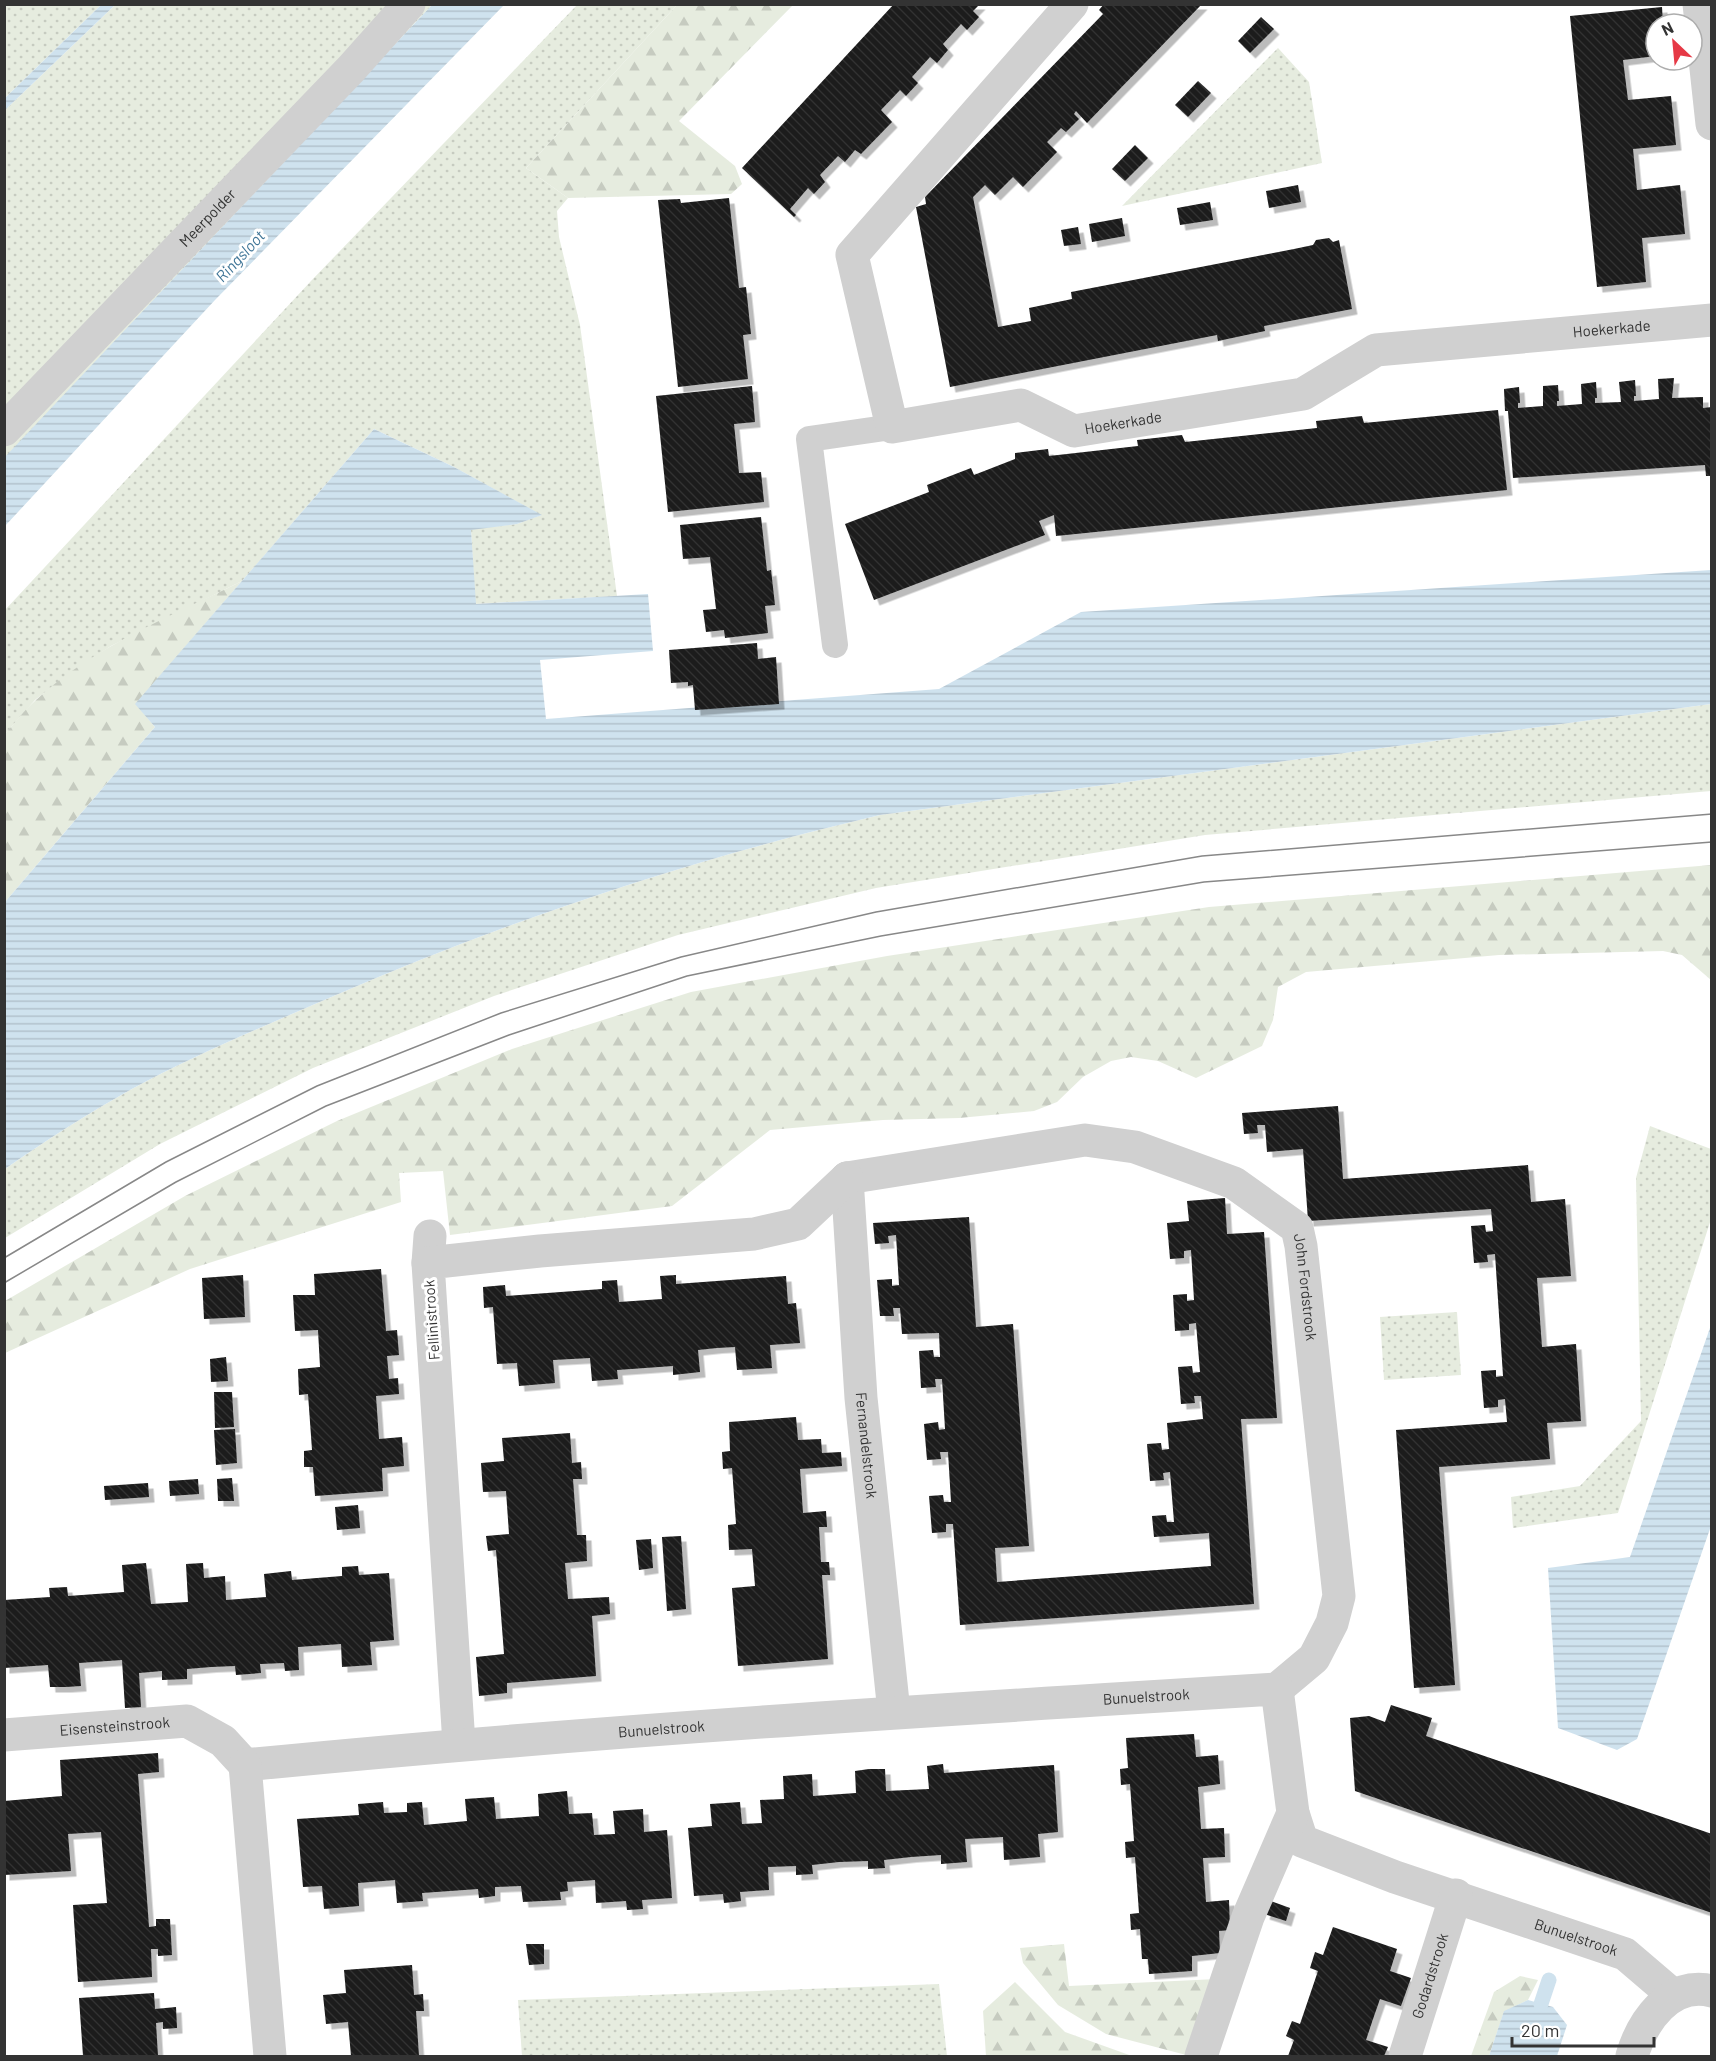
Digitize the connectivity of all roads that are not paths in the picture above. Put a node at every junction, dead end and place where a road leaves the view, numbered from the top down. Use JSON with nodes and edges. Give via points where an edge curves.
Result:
{"nodes":[{"id":1,"x":409,"y":4,"type":"edge"},
{"id":2,"x":1072,"y":4,"type":"edge"},
{"id":3,"x":1699,"y":4,"type":"edge"},
{"id":4,"x":1712,"y":124,"type":"edge"},
{"id":5,"x":1712,"y":320,"type":"edge"},
{"id":6,"x":892,"y":427,"type":"junction"},
{"id":7,"x":4,"y":430,"type":"edge"},
{"id":8,"x":835,"y":645,"type":"dead end"},
{"id":9,"x":847,"y":1178,"type":"junction"},
{"id":10,"x":1277,"y":1689,"type":"junction"},
{"id":11,"x":894,"y":1712,"type":"junction"},
{"id":12,"x":4,"y":1735,"type":"edge"},
{"id":13,"x":459,"y":1744,"type":"junction"},
{"id":14,"x":245,"y":1765,"type":"junction"},
{"id":15,"x":1293,"y":1813,"type":"junction"},
{"id":16,"x":1456,"y":1896,"type":"junction"},
{"id":17,"x":1712,"y":1991,"type":"edge"},
{"id":18,"x":1673,"y":1995,"type":"junction"},
{"id":19,"x":270,"y":2056,"type":"edge"},
{"id":20,"x":1201,"y":2056,"type":"edge"},
{"id":21,"x":1405,"y":2056,"type":"edge"},
{"id":22,"x":1632,"y":2056,"type":"edge"}],
"edges":[{"from":1,"to":7,"type":"street","name":"Meerpolder"},
{"from":2,"to":6,"type":"street","via":[[852,255]]},
{"from":3,"to":4,"type":"street"},
{"from":5,"to":6,"type":"street","name":"Hoekerkade","via":[[1376,350],[1302,394],[1074,430],[1021,405]]},
{"from":6,"to":8,"type":"lane","via":[[809,439]]},
{"from":9,"to":10,"type":"street","name":"John Fordstrook","via":[[1085,1140],[1135,1147],[1234,1183],[1298,1228],[1340,1596],[1332,1623],[1314,1658]]},
{"from":9,"to":11,"type":"street","name":"Fernandelstrook","via":[[861,1398]]},
{"from":9,"to":13,"type":"street","name":"Fellinistrook","via":[[798,1224],[754,1234],[540,1251],[429,1249]]},
{"from":10,"to":11,"type":"street","name":"Bunuelstrook"},
{"from":10,"to":15,"type":"street","name":"Bunuelstrook"},
{"from":11,"to":13,"type":"street","name":"Bunuelstrook"},
{"from":12,"to":14,"type":"street","name":"Eisensteinstrook","via":[[187,1721],[223,1741]]},
{"from":13,"to":14,"type":"street","name":"Bunuelstrook"},
{"from":14,"to":19,"type":"street"},
{"from":15,"to":16,"type":"street","name":"Bunuelstrook","via":[[1302,1841]]},
{"from":15,"to":20,"type":"street","via":[[1248,1917]]},
{"from":16,"to":18,"type":"street","name":"Bunuelstrook","via":[[1625,1954]]},
{"from":16,"to":21,"type":"street","name":"Godardstrook"},
{"from":17,"to":18,"type":"street","via":[[1701,1989]]},
{"from":18,"to":22,"type":"street","via":[[1648,2019]]}]}
